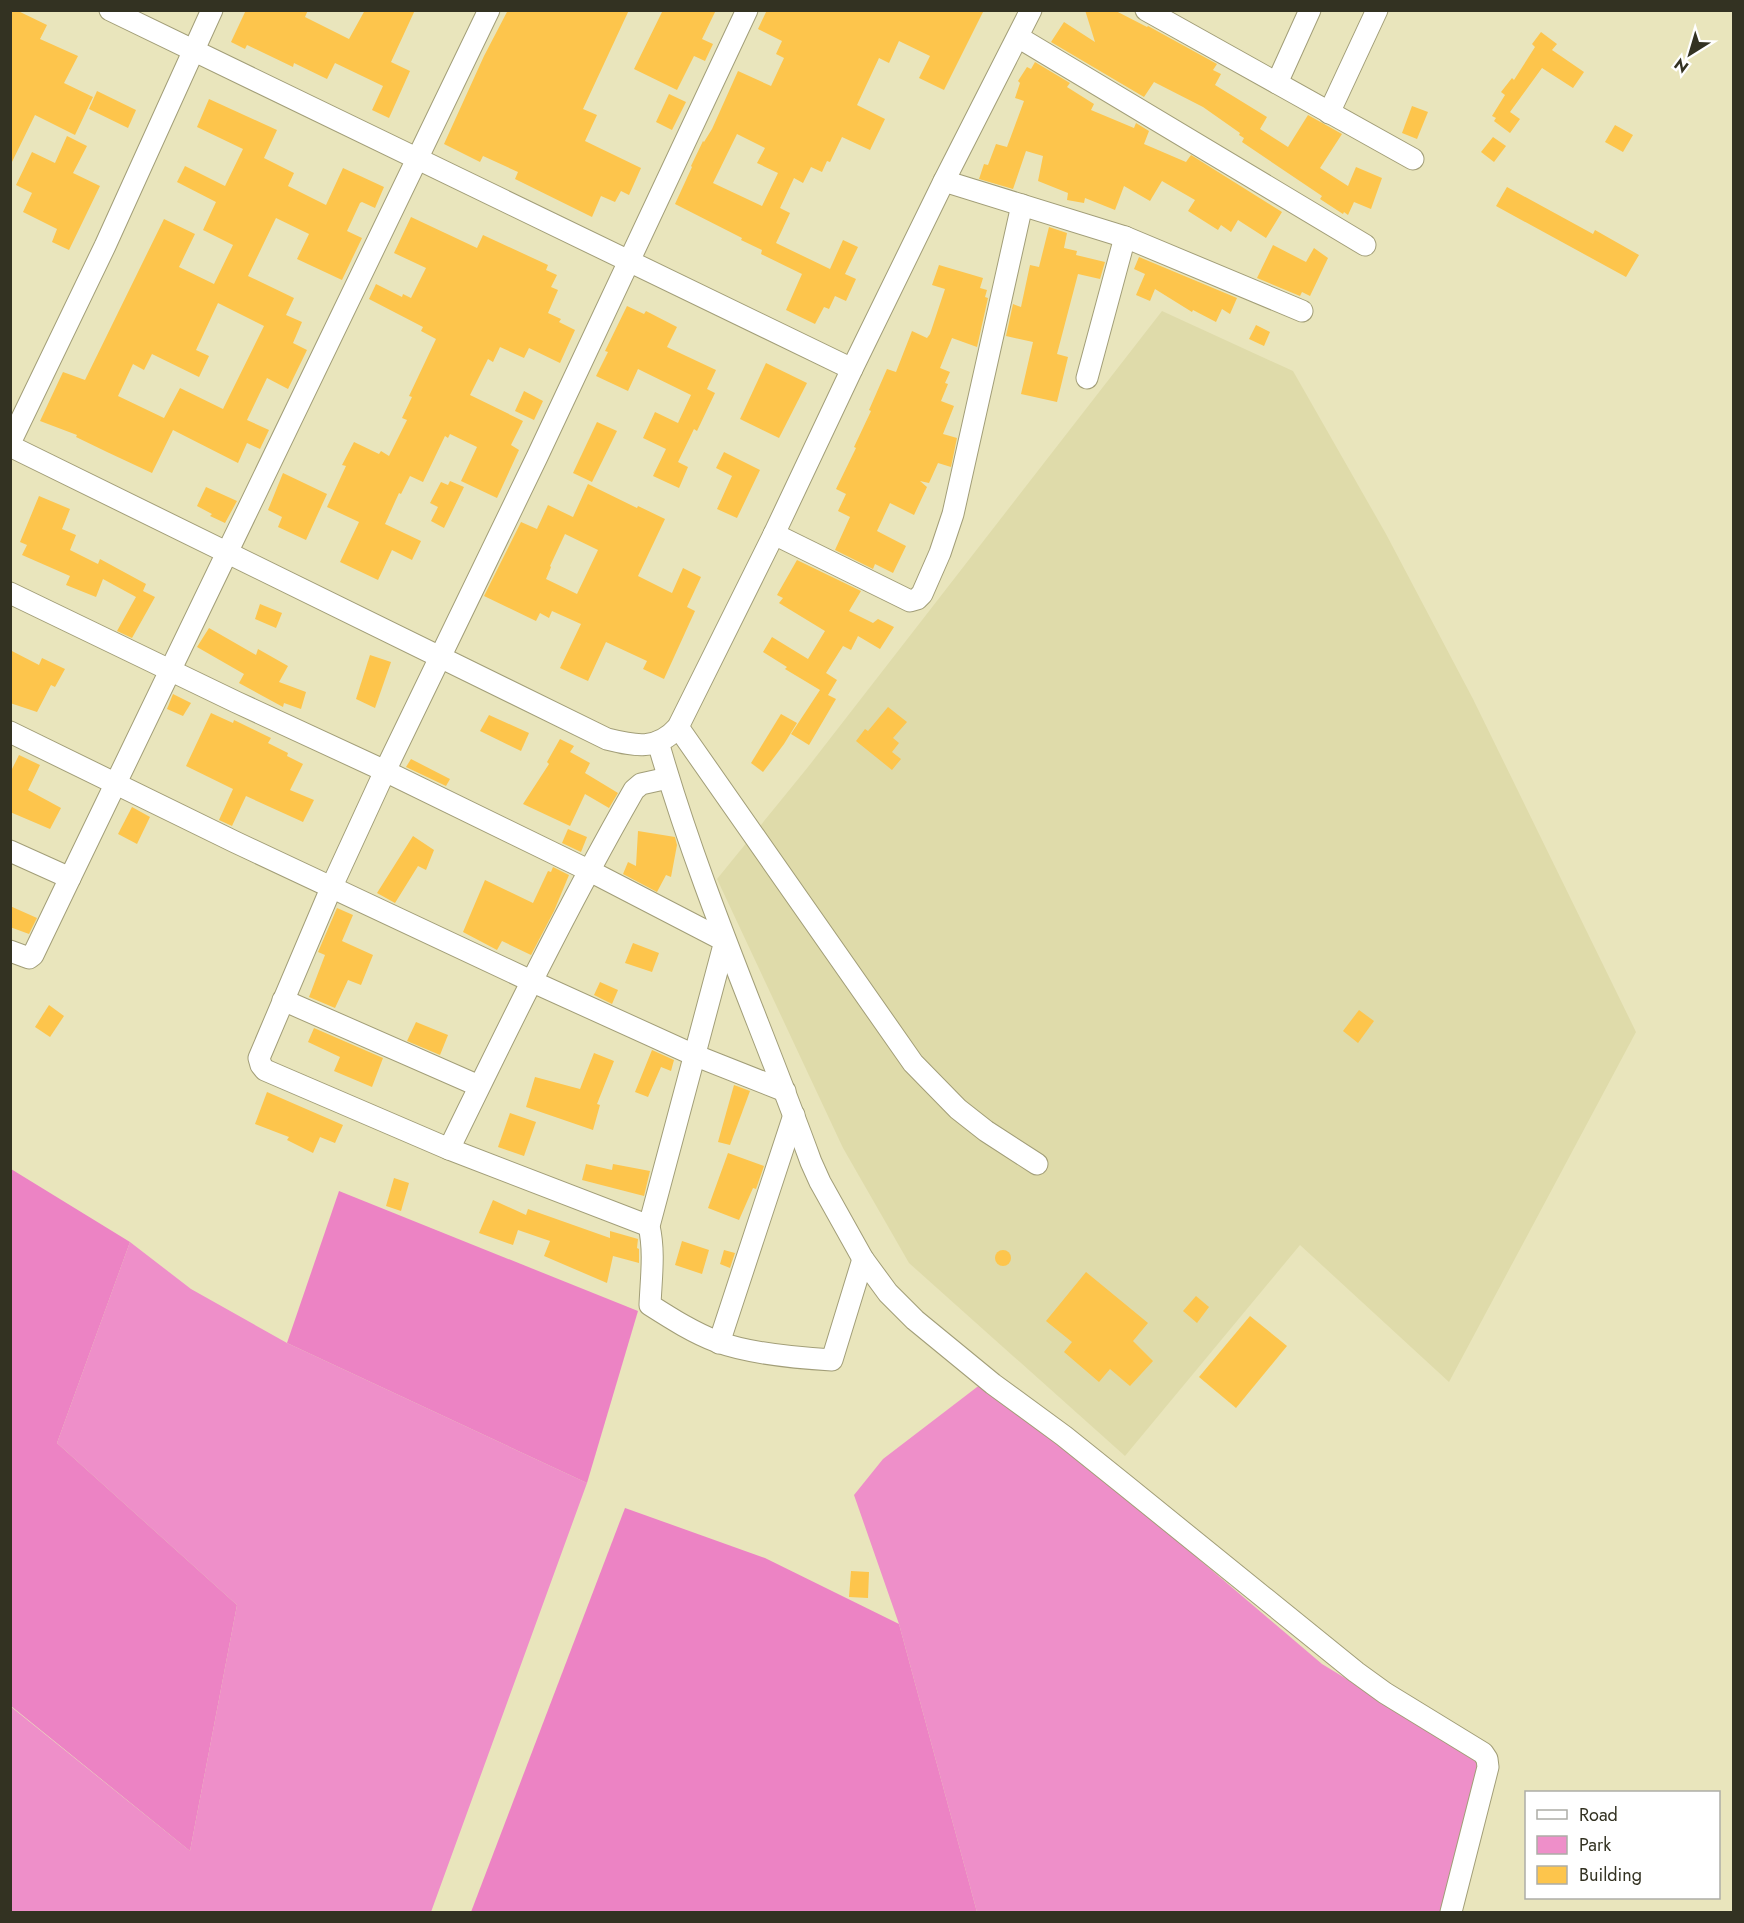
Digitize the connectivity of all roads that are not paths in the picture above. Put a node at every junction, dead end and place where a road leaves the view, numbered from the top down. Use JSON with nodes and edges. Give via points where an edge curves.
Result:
{"nodes":[{"id":1,"x":110,"y":10,"type":"edge"},
{"id":2,"x":212,"y":10,"type":"edge"},
{"id":3,"x":489,"y":10,"type":"edge"},
{"id":4,"x":747,"y":10,"type":"edge"},
{"id":5,"x":1031,"y":10,"type":"edge"},
{"id":6,"x":1146,"y":10,"type":"edge"},
{"id":7,"x":1310,"y":10,"type":"edge"},
{"id":8,"x":1377,"y":10,"type":"edge"},
{"id":9,"x":1174,"y":17,"type":"edge"},
{"id":10,"x":1018,"y":37,"type":"junction"},
{"id":11,"x":193,"y":51,"type":"junction"},
{"id":12,"x":1277,"y":83,"type":"junction"},
{"id":13,"x":1329,"y":113,"type":"junction"},
{"id":14,"x":417,"y":158,"type":"junction"},
{"id":15,"x":1413,"y":159,"type":"dead end"},
{"id":16,"x":944,"y":181,"type":"junction"},
{"id":17,"x":1022,"y":205,"type":"junction"},
{"id":18,"x":1125,"y":237,"type":"junction"},
{"id":19,"x":1365,"y":245,"type":"dead end"},
{"id":20,"x":630,"y":261,"type":"junction"},
{"id":21,"x":1302,"y":311,"type":"dead end"},
{"id":22,"x":852,"y":369,"type":"junction"},
{"id":23,"x":1087,"y":378,"type":"dead end"},
{"id":24,"x":10,"y":445,"type":"edge"},
{"id":25,"x":774,"y":534,"type":"junction"},
{"id":26,"x":227,"y":552,"type":"junction"},
{"id":27,"x":10,"y":593,"type":"edge"},
{"id":28,"x":441,"y":657,"type":"junction"},
{"id":29,"x":170,"y":671,"type":"junction"},
{"id":30,"x":678,"y":727,"type":"junction"},
{"id":31,"x":10,"y":732,"type":"edge"},
{"id":32,"x":658,"y":742,"type":"junction"},
{"id":33,"x":385,"y":771,"type":"junction"},
{"id":34,"x":668,"y":778,"type":"junction"},
{"id":35,"x":115,"y":783,"type":"junction"},
{"id":36,"x":10,"y":851,"type":"edge"},
{"id":37,"x":588,"y":870,"type":"junction"},
{"id":38,"x":70,"y":878,"type":"junction"},
{"id":39,"x":332,"y":886,"type":"junction"},
{"id":40,"x":725,"y":941,"type":"junction"},
{"id":41,"x":10,"y":951,"type":"edge"},
{"id":42,"x":531,"y":981,"type":"junction"},
{"id":43,"x":284,"y":1000,"type":"junction"},
{"id":44,"x":694,"y":1054,"type":"junction"},
{"id":45,"x":480,"y":1086,"type":"junction"},
{"id":46,"x":785,"y":1091,"type":"junction"},
{"id":47,"x":794,"y":1115,"type":"junction"},
{"id":48,"x":449,"y":1149,"type":"junction"},
{"id":49,"x":1036,"y":1164,"type":"dead end"},
{"id":50,"x":649,"y":1226,"type":"junction"},
{"id":51,"x":863,"y":1259,"type":"junction"},
{"id":52,"x":719,"y":1343,"type":"junction"},
{"id":53,"x":1451,"y":1912,"type":"edge"}],
"edges":[{"from":1,"to":11,"type":"street"},
{"from":2,"to":11,"type":"street"},
{"from":3,"to":14,"type":"street"},
{"from":4,"to":20,"type":"street"},
{"from":5,"to":10,"type":"street"},
{"from":6,"to":9,"type":"street"},
{"from":7,"to":12,"type":"street"},
{"from":8,"to":13,"type":"street"},
{"from":9,"to":12,"type":"street"},
{"from":10,"to":16,"type":"street"},
{"from":10,"to":19,"type":"street"},
{"from":11,"to":14,"type":"street"},
{"from":11,"to":24,"type":"street"},
{"from":12,"to":13,"type":"street"},
{"from":13,"to":15,"type":"street"},
{"from":14,"to":20,"type":"street"},
{"from":14,"to":26,"type":"street"},
{"from":16,"to":17,"type":"street"},
{"from":16,"to":22,"type":"street"},
{"from":17,"to":18,"type":"street"},
{"from":17,"to":25,"type":"street","via":[[953,514],[922,594],[910,601]]},
{"from":18,"to":21,"type":"street"},
{"from":18,"to":23,"type":"street"},
{"from":20,"to":22,"type":"street"},
{"from":20,"to":28,"type":"street"},
{"from":22,"to":25,"type":"street"},
{"from":24,"to":26,"type":"street"},
{"from":25,"to":30,"type":"street"},
{"from":26,"to":28,"type":"street"},
{"from":26,"to":29,"type":"street"},
{"from":27,"to":29,"type":"street"},
{"from":28,"to":32,"type":"street","via":[[607,739],[634,746]]},
{"from":28,"to":33,"type":"street"},
{"from":29,"to":33,"type":"street"},
{"from":29,"to":35,"type":"street"},
{"from":30,"to":32,"type":"street"},
{"from":30,"to":49,"type":"street","via":[[913,1063],[958,1109]]},
{"from":31,"to":35,"type":"street"},
{"from":32,"to":34,"type":"street"},
{"from":33,"to":37,"type":"street"},
{"from":33,"to":39,"type":"street"},
{"from":34,"to":37,"type":"street","via":[[641,784],[634,790]]},
{"from":34,"to":40,"type":"street"},
{"from":35,"to":38,"type":"street"},
{"from":35,"to":39,"type":"street"},
{"from":36,"to":38,"type":"street"},
{"from":37,"to":40,"type":"street"},
{"from":37,"to":42,"type":"street"},
{"from":38,"to":41,"type":"street","via":[[33,955],[26,958]]},
{"from":39,"to":42,"type":"street"},
{"from":39,"to":43,"type":"street"},
{"from":40,"to":44,"type":"street"},
{"from":40,"to":46,"type":"street"},
{"from":42,"to":44,"type":"street"},
{"from":42,"to":45,"type":"street"},
{"from":43,"to":45,"type":"street"},
{"from":43,"to":48,"type":"street","via":[[259,1058],[265,1070]]},
{"from":44,"to":46,"type":"street"},
{"from":44,"to":50,"type":"street"},
{"from":45,"to":48,"type":"street"},
{"from":46,"to":47,"type":"street"},
{"from":47,"to":51,"type":"street","via":[[820,1182]]},
{"from":47,"to":52,"type":"street"},
{"from":48,"to":50,"type":"street"},
{"from":50,"to":52,"type":"street","via":[[653,1246],[650,1305]]},
{"from":51,"to":52,"type":"street","via":[[832,1360]]},
{"from":51,"to":53,"type":"street","via":[[901,1307],[960,1358],[1125,1485],[1356,1672],[1483,1753],[1488,1767]]}]}
